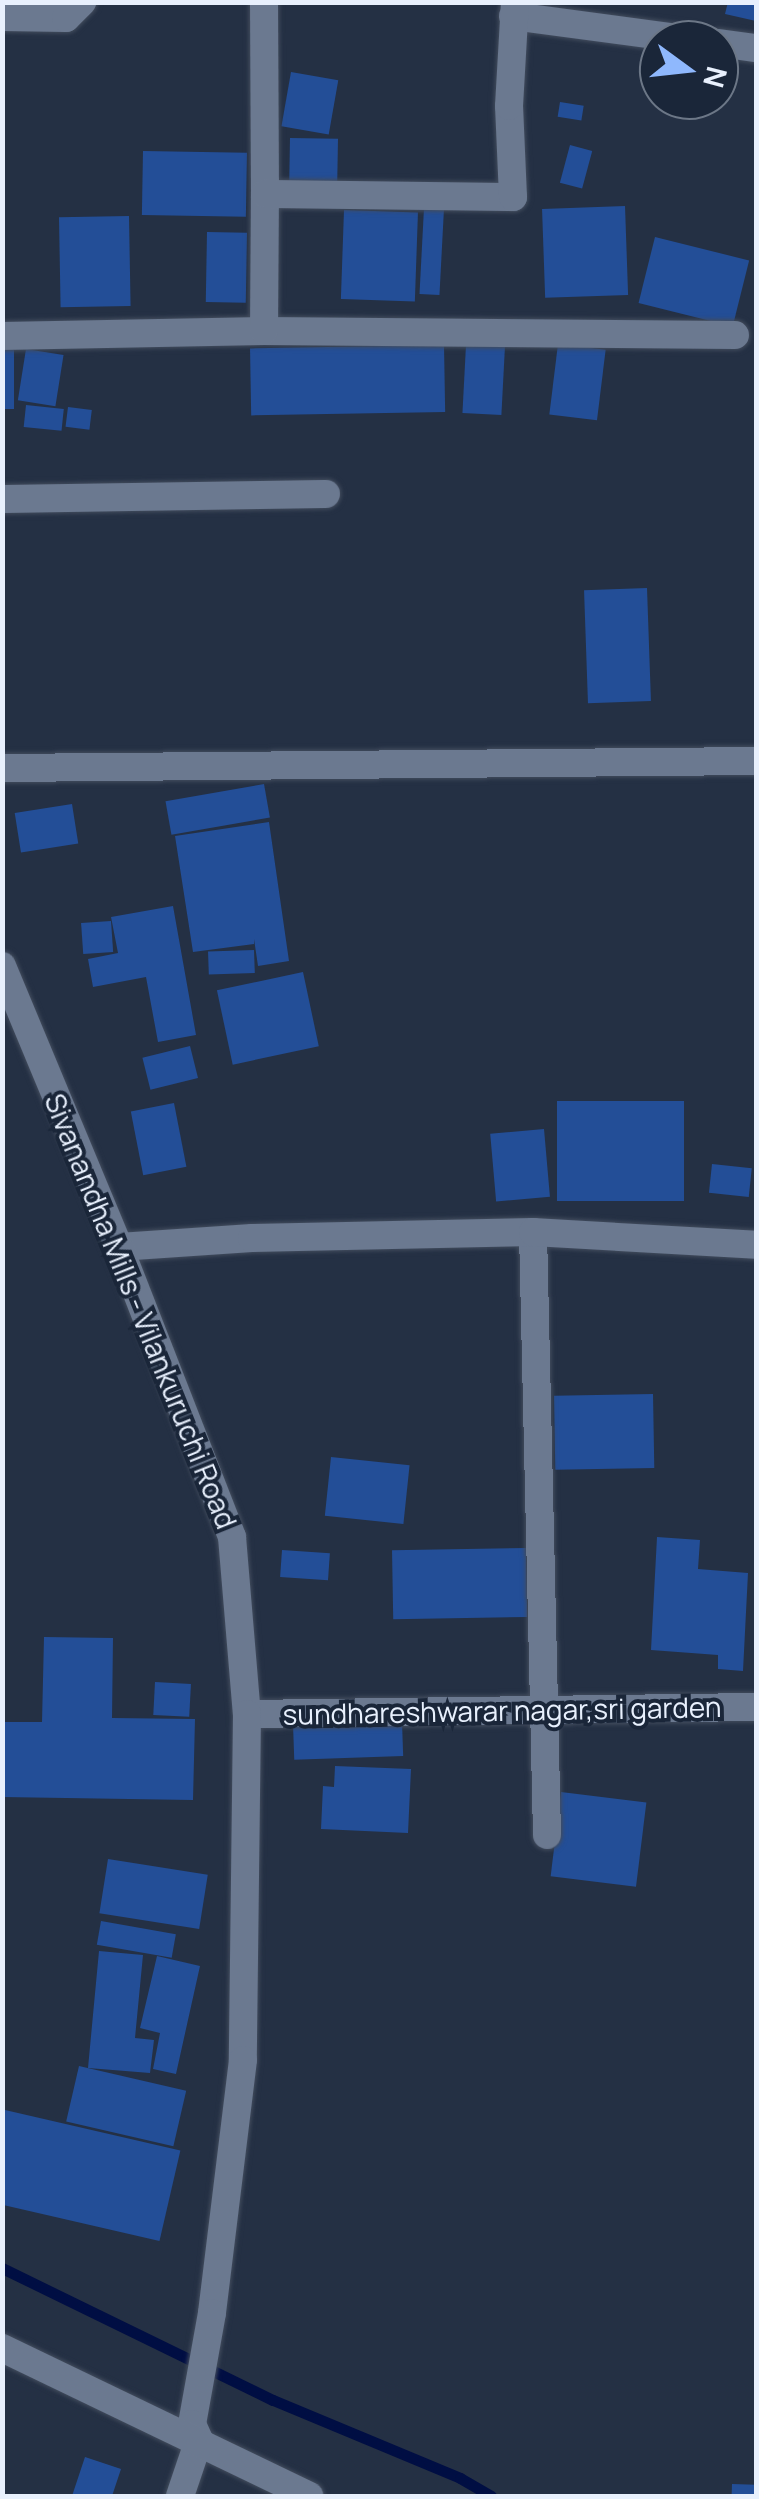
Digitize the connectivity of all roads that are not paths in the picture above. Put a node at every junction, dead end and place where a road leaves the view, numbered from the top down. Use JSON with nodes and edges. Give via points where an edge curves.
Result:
{"nodes":[{"id":1,"x":82,"y":2,"type":"edge"},
{"id":2,"x":264,"y":2,"type":"edge"},
{"id":3,"x":514,"y":9,"type":"edge"},
{"id":4,"x":2,"y":17,"type":"edge"},
{"id":5,"x":639,"y":31,"type":"edge"},
{"id":6,"x":265,"y":194,"type":"junction"},
{"id":7,"x":264,"y":330,"type":"junction"},
{"id":8,"x":735,"y":335,"type":"dead end"},
{"id":9,"x":2,"y":336,"type":"edge"},
{"id":10,"x":326,"y":494,"type":"dead end"},
{"id":11,"x":2,"y":499,"type":"edge"},
{"id":12,"x":756,"y":761,"type":"edge"},
{"id":13,"x":2,"y":768,"type":"edge"},
{"id":14,"x":2,"y":966,"type":"edge"},
{"id":15,"x":532,"y":1232,"type":"junction"},
{"id":16,"x":756,"y":1245,"type":"edge"},
{"id":17,"x":119,"y":1247,"type":"junction"},
{"id":18,"x":756,"y":1707,"type":"edge"},
{"id":19,"x":543,"y":1710,"type":"junction"},
{"id":20,"x":247,"y":1714,"type":"junction"},
{"id":21,"x":548,"y":1835,"type":"dead end"},
{"id":22,"x":2,"y":2348,"type":"edge"},
{"id":23,"x":196,"y":2432,"type":"junction"},
{"id":24,"x":180,"y":2496,"type":"edge"},
{"id":25,"x":308,"y":2496,"type":"edge"}],
"edges":[{"from":1,"to":4,"type":"street","via":[[66,18]]},
{"from":2,"to":6,"type":"street"},
{"from":3,"to":5,"type":"street"},
{"from":3,"to":6,"type":"street","via":[[513,197]]},
{"from":6,"to":7,"type":"street"},
{"from":7,"to":8,"type":"street"},
{"from":7,"to":9,"type":"street"},
{"from":10,"to":11,"type":"street"},
{"from":12,"to":13,"type":"street"},
{"from":14,"to":17,"type":"street","name":"Sivanandha Mills - Vilankuruchi Road"},
{"from":15,"to":16,"type":"street"},
{"from":15,"to":17,"type":"street"},
{"from":15,"to":19,"type":"street"},
{"from":17,"to":20,"type":"street","name":"Sivanandha Mills - Vilankuruchi Road","via":[[232,1537]]},
{"from":18,"to":19,"type":"street","name":"sundhareshwarar nagar,sri garden"},
{"from":19,"to":20,"type":"street","name":"sundhareshwarar nagar,sri garden"},
{"from":19,"to":21,"type":"street"},
{"from":20,"to":23,"type":"street","name":"Sivanandha Mills - Vilankuruchi Road","via":[[243,2060]]},
{"from":22,"to":23,"type":"street"},
{"from":23,"to":24,"type":"street","name":"Sivanandha Mills - Vilankuruchi Road"},
{"from":23,"to":25,"type":"street"}]}
